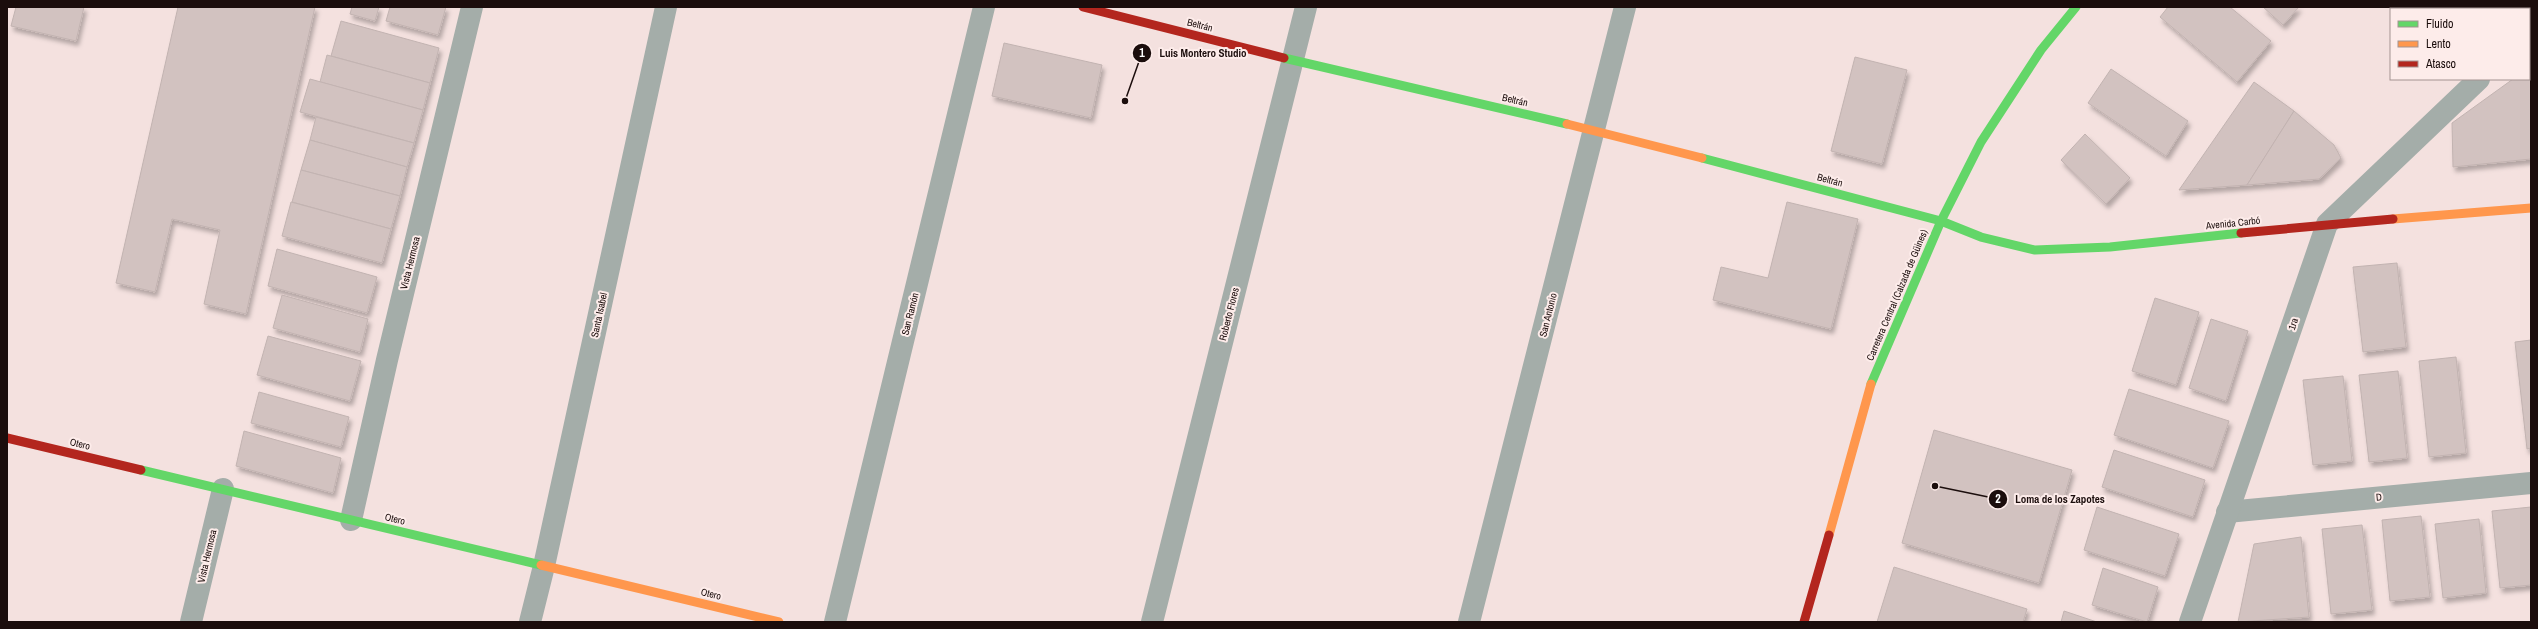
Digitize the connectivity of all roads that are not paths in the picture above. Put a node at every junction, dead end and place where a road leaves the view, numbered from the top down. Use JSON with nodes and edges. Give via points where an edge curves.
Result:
{"nodes":[{"id":1,"x":472,"y":7,"type":"edge"},
{"id":2,"x":666,"y":7,"type":"edge"},
{"id":3,"x":984,"y":7,"type":"edge"},
{"id":4,"x":1083,"y":7,"type":"edge"},
{"id":5,"x":1306,"y":7,"type":"edge"},
{"id":6,"x":1625,"y":7,"type":"edge"},
{"id":7,"x":2076,"y":7,"type":"edge"},
{"id":8,"x":1292,"y":60,"type":"junction"},
{"id":9,"x":2478,"y":80,"type":"edge"},
{"id":10,"x":1595,"y":130,"type":"junction"},
{"id":11,"x":2531,"y":208,"type":"edge"},
{"id":12,"x":1941,"y":220,"type":"junction"},
{"id":13,"x":2327,"y":224,"type":"junction"},
{"id":14,"x":7,"y":438,"type":"edge"},
{"id":15,"x":2531,"y":483,"type":"edge"},
{"id":16,"x":223,"y":489,"type":"junction"},
{"id":17,"x":2227,"y":512,"type":"junction"},
{"id":18,"x":351,"y":520,"type":"junction"},
{"id":19,"x":544,"y":566,"type":"junction"},
{"id":20,"x":191,"y":622,"type":"edge"},
{"id":21,"x":530,"y":622,"type":"edge"},
{"id":22,"x":779,"y":622,"type":"edge"},
{"id":23,"x":835,"y":622,"type":"edge"},
{"id":24,"x":1152,"y":622,"type":"edge"},
{"id":25,"x":1469,"y":622,"type":"edge"},
{"id":26,"x":1804,"y":622,"type":"edge"},
{"id":27,"x":2190,"y":622,"type":"edge"}],
"edges":[{"from":1,"to":18,"type":"street","name":"Vista Hermosa","via":[[386,360]]},
{"from":2,"to":19,"type":"street","name":"Santa Isabel"},
{"from":3,"to":23,"type":"street","name":"San Ramón"},
{"from":4,"to":8,"type":"street","name":"Beltrán"},
{"from":5,"to":8,"type":"street","name":"Roberto Flores"},
{"from":6,"to":10,"type":"street","name":"San Antonio"},
{"from":7,"to":12,"type":"street","name":"Carretera Central (Calzada de Güines)","via":[[2041,50],[1981,142]]},
{"from":8,"to":10,"type":"street","name":"Beltrán"},
{"from":8,"to":24,"type":"street","name":"Roberto Flores"},
{"from":9,"to":13,"type":"street","name":"1ra"},
{"from":10,"to":12,"type":"street","name":"Beltrán"},
{"from":10,"to":25,"type":"street","name":"San Antonio"},
{"from":11,"to":13,"type":"street","name":"Avenida Carbó"},
{"from":12,"to":13,"type":"street","name":"Avenida Carbó","via":[[1981,237],[2035,250],[2110,247]]},
{"from":12,"to":26,"type":"street","name":"Carretera Central (Calzada de Güines)","via":[[1872,382]]},
{"from":13,"to":17,"type":"street","name":"1ra"},
{"from":14,"to":16,"type":"street","name":"Otero"},
{"from":15,"to":17,"type":"street","name":"D"},
{"from":16,"to":18,"type":"street","name":"Otero"},
{"from":16,"to":20,"type":"street","name":"Vista Hermosa"},
{"from":17,"to":27,"type":"street","name":"1ra"},
{"from":18,"to":19,"type":"street","name":"Otero"},
{"from":19,"to":21,"type":"street","name":"Santa Isabel"},
{"from":19,"to":22,"type":"street","name":"Otero"}]}
